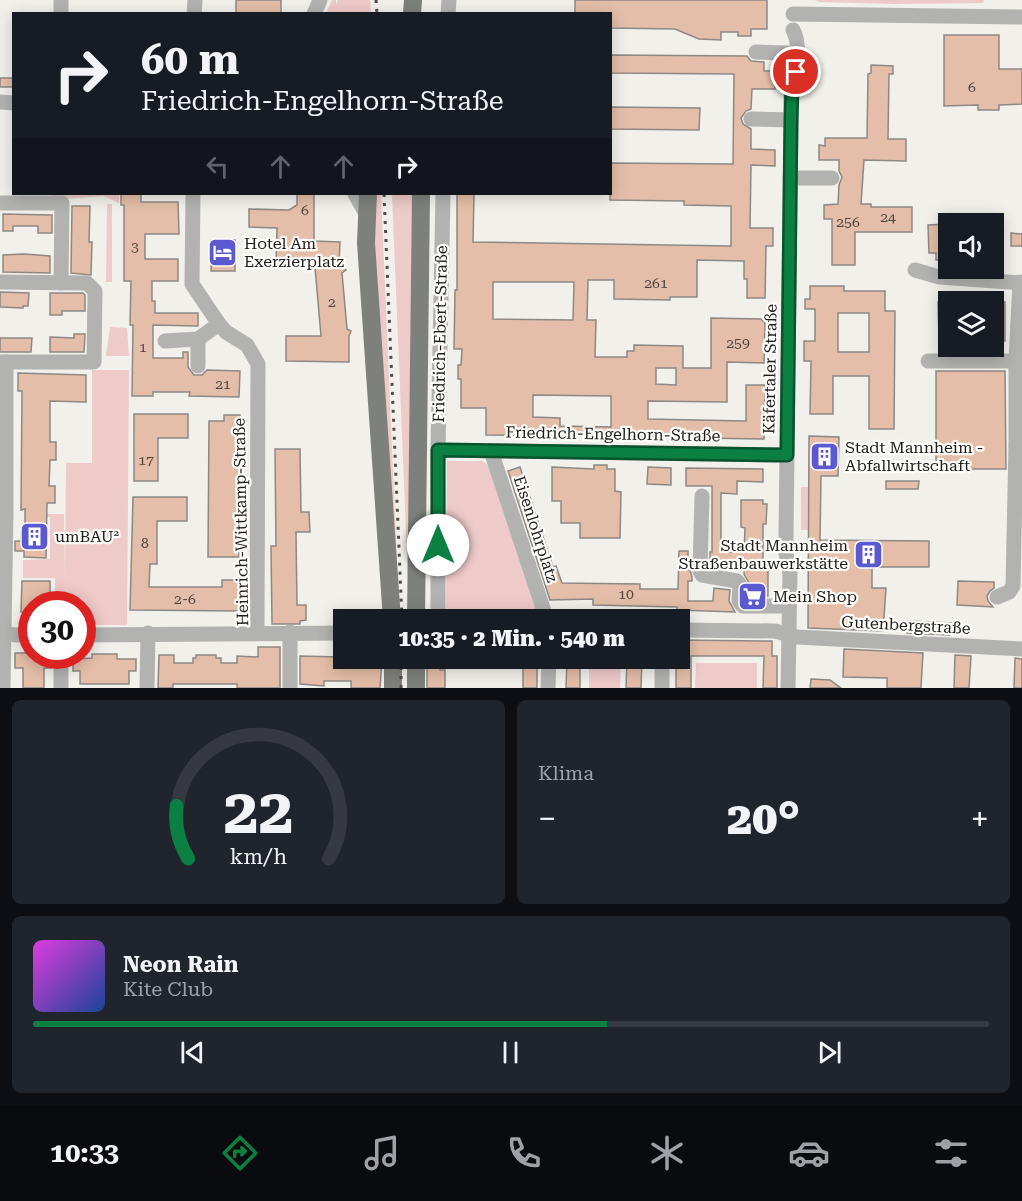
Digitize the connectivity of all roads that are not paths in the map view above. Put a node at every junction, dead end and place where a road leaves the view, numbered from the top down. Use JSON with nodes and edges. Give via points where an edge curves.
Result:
{"nodes":[{"id":1,"x":794,"y":7,"type":"edge"},
{"id":2,"x":1022,"y":17,"type":"edge"},
{"id":3,"x":793,"y":30,"type":"junction"},
{"id":4,"x":756,"y":52,"type":"dead end"},
{"id":5,"x":788,"y":53,"type":"junction"},
{"id":6,"x":792,"y":87,"type":"junction"},
{"id":7,"x":751,"y":119,"type":"dead end"},
{"id":8,"x":791,"y":120,"type":"junction"},
{"id":9,"x":790,"y":178,"type":"junction"},
{"id":10,"x":832,"y":178,"type":"dead end"},
{"id":11,"x":193,"y":195,"type":"edge"},
{"id":12,"x":356,"y":195,"type":"edge"},
{"id":13,"x":368,"y":195,"type":"edge"},
{"id":14,"x":421,"y":195,"type":"edge"},
{"id":15,"x":442,"y":195,"type":"edge"},
{"id":16,"x":443,"y":195,"type":"edge"},
{"id":17,"x":0,"y":203,"type":"edge"},
{"id":18,"x":366,"y":214,"type":"junction"},
{"id":19,"x":421,"y":230,"type":"junction"},
{"id":20,"x":915,"y":270,"type":"dead end"},
{"id":21,"x":0,"y":282,"type":"edge"},
{"id":22,"x":61,"y":283,"type":"junction"},
{"id":23,"x":1021,"y":283,"type":"edge"},
{"id":24,"x":219,"y":324,"type":"junction"},
{"id":25,"x":198,"y":339,"type":"junction"},
{"id":26,"x":165,"y":341,"type":"dead end"},
{"id":27,"x":440,"y":342,"type":"junction"},
{"id":28,"x":419,"y":350,"type":"junction"},
{"id":29,"x":928,"y":361,"type":"dead end"},
{"id":30,"x":1016,"y":361,"type":"junction"},
{"id":31,"x":3,"y":362,"type":"edge"},
{"id":32,"x":198,"y":366,"type":"dead end"},
{"id":33,"x":1019,"y":445,"type":"edge"},
{"id":34,"x":438,"y":450,"type":"junction"},
{"id":35,"x":491,"y":451,"type":"junction"},
{"id":36,"x":787,"y":455,"type":"junction"},
{"id":37,"x":702,"y":496,"type":"dead end"},
{"id":38,"x":3,"y":512,"type":"edge"},
{"id":39,"x":997,"y":597,"type":"dead end"},
{"id":40,"x":789,"y":606,"type":"junction"},
{"id":41,"x":391,"y":609,"type":"edge"},
{"id":42,"x":416,"y":609,"type":"edge"},
{"id":43,"x":438,"y":609,"type":"edge"},
{"id":44,"x":543,"y":609,"type":"edge"},
{"id":45,"x":690,"y":630,"type":"edge"},
{"id":46,"x":2,"y":632,"type":"edge"},
{"id":47,"x":148,"y":633,"type":"junction"},
{"id":48,"x":257,"y":633,"type":"junction"},
{"id":49,"x":290,"y":633,"type":"junction"},
{"id":50,"x":333,"y":633,"type":"edge"},
{"id":51,"x":789,"y":634,"type":"junction"},
{"id":52,"x":18,"y":635,"type":"edge"},
{"id":53,"x":96,"y":635,"type":"edge"},
{"id":54,"x":1022,"y":649,"type":"edge"},
{"id":55,"x":61,"y":669,"type":"edge"},
{"id":56,"x":393,"y":669,"type":"edge"},
{"id":57,"x":416,"y":669,"type":"edge"},
{"id":58,"x":549,"y":669,"type":"edge"},
{"id":59,"x":662,"y":669,"type":"edge"},
{"id":60,"x":3,"y":688,"type":"edge"},
{"id":61,"x":61,"y":688,"type":"edge"},
{"id":62,"x":147,"y":688,"type":"edge"},
{"id":63,"x":290,"y":688,"type":"edge"},
{"id":64,"x":393,"y":688,"type":"edge"},
{"id":65,"x":416,"y":688,"type":"edge"},
{"id":66,"x":548,"y":688,"type":"edge"},
{"id":67,"x":662,"y":688,"type":"edge"},
{"id":68,"x":788,"y":688,"type":"edge"}],
"edges":[{"from":1,"to":2,"type":"street"},
{"from":1,"to":3,"type":"street","name":"Käfertaler Straße"},
{"from":3,"to":5,"type":"street","name":"Käfertaler Straße"},
{"from":3,"to":6,"type":"street","name":"Käfertaler Straße","via":[[797,53]]},
{"from":4,"to":5,"type":"street"},
{"from":5,"to":6,"type":"street","name":"Käfertaler Straße"},
{"from":6,"to":8,"type":"street","name":"Käfertaler Straße"},
{"from":7,"to":8,"type":"street"},
{"from":8,"to":9,"type":"street","name":"Käfertaler Straße"},
{"from":9,"to":10,"type":"street"},
{"from":9,"to":36,"type":"street","name":"Käfertaler Straße"},
{"from":11,"to":24,"type":"street","via":[[192,284]]},
{"from":12,"to":18,"type":"street"},
{"from":13,"to":18,"type":"main road"},
{"from":14,"to":19,"type":"main road","name":"Friedrich-Ebert-Straße"},
{"from":15,"to":19,"type":"street"},
{"from":16,"to":27,"type":"street","name":"Friedrich-Ebert-Straße"},
{"from":17,"to":22,"type":"street","via":[[62,203]]},
{"from":18,"to":41,"type":"main road"},
{"from":19,"to":28,"type":"main road","name":"Friedrich-Ebert-Straße"},
{"from":20,"to":23,"type":"street","via":[[939,277]]},
{"from":21,"to":22,"type":"street"},
{"from":22,"to":31,"type":"street","via":[[87,283],[95,291],[94,362]]},
{"from":23,"to":30,"type":"street"},
{"from":24,"to":25,"type":"street"},
{"from":24,"to":48,"type":"street","name":"Heinrich-Wittkamp-Straße","via":[[247,345],[258,364]]},
{"from":25,"to":26,"type":"street"},
{"from":25,"to":32,"type":"street"},
{"from":27,"to":28,"type":"street","via":[[427,343]]},
{"from":27,"to":34,"type":"street","name":"Friedrich-Ebert-Straße"},
{"from":28,"to":42,"type":"main road","name":"Friedrich-Ebert-Straße"},
{"from":29,"to":30,"type":"street"},
{"from":30,"to":33,"type":"street"},
{"from":31,"to":38,"type":"street"},
{"from":33,"to":39,"type":"street","via":[[1013,586]]},
{"from":34,"to":35,"type":"street","name":"Friedrich-Engelhorn-Straße"},
{"from":34,"to":43,"type":"street","name":"Friedrich-Ebert-Straße"},
{"from":35,"to":36,"type":"street","name":"Friedrich-Engelhorn-Straße"},
{"from":35,"to":44,"type":"street","name":"Eisenlohrplatz"},
{"from":36,"to":40,"type":"street","name":"Käfertaler Straße"},
{"from":37,"to":40,"type":"street","via":[[702,575],[735,579],[740,585],[739,600],[743,606]]},
{"from":38,"to":46,"type":"street"},
{"from":40,"to":51,"type":"street","name":"Käfertaler Straße"},
{"from":45,"to":51,"type":"street","name":"Gutenbergstraße"},
{"from":46,"to":52,"type":"street"},
{"from":46,"to":60,"type":"street"},
{"from":47,"to":48,"type":"street"},
{"from":47,"to":53,"type":"street"},
{"from":47,"to":62,"type":"street"},
{"from":48,"to":49,"type":"street","name":"Heinrich-Wittkamp-Straße"},
{"from":49,"to":50,"type":"street","name":"Heinrich-Wittkamp-Straße"},
{"from":49,"to":63,"type":"street"},
{"from":51,"to":54,"type":"street","name":"Gutenbergstraße"},
{"from":51,"to":68,"type":"street","name":"Käfertaler Straße"},
{"from":55,"to":61,"type":"street"},
{"from":56,"to":64,"type":"main road"},
{"from":57,"to":65,"type":"main road"},
{"from":58,"to":66,"type":"street"},
{"from":59,"to":67,"type":"street"}]}
